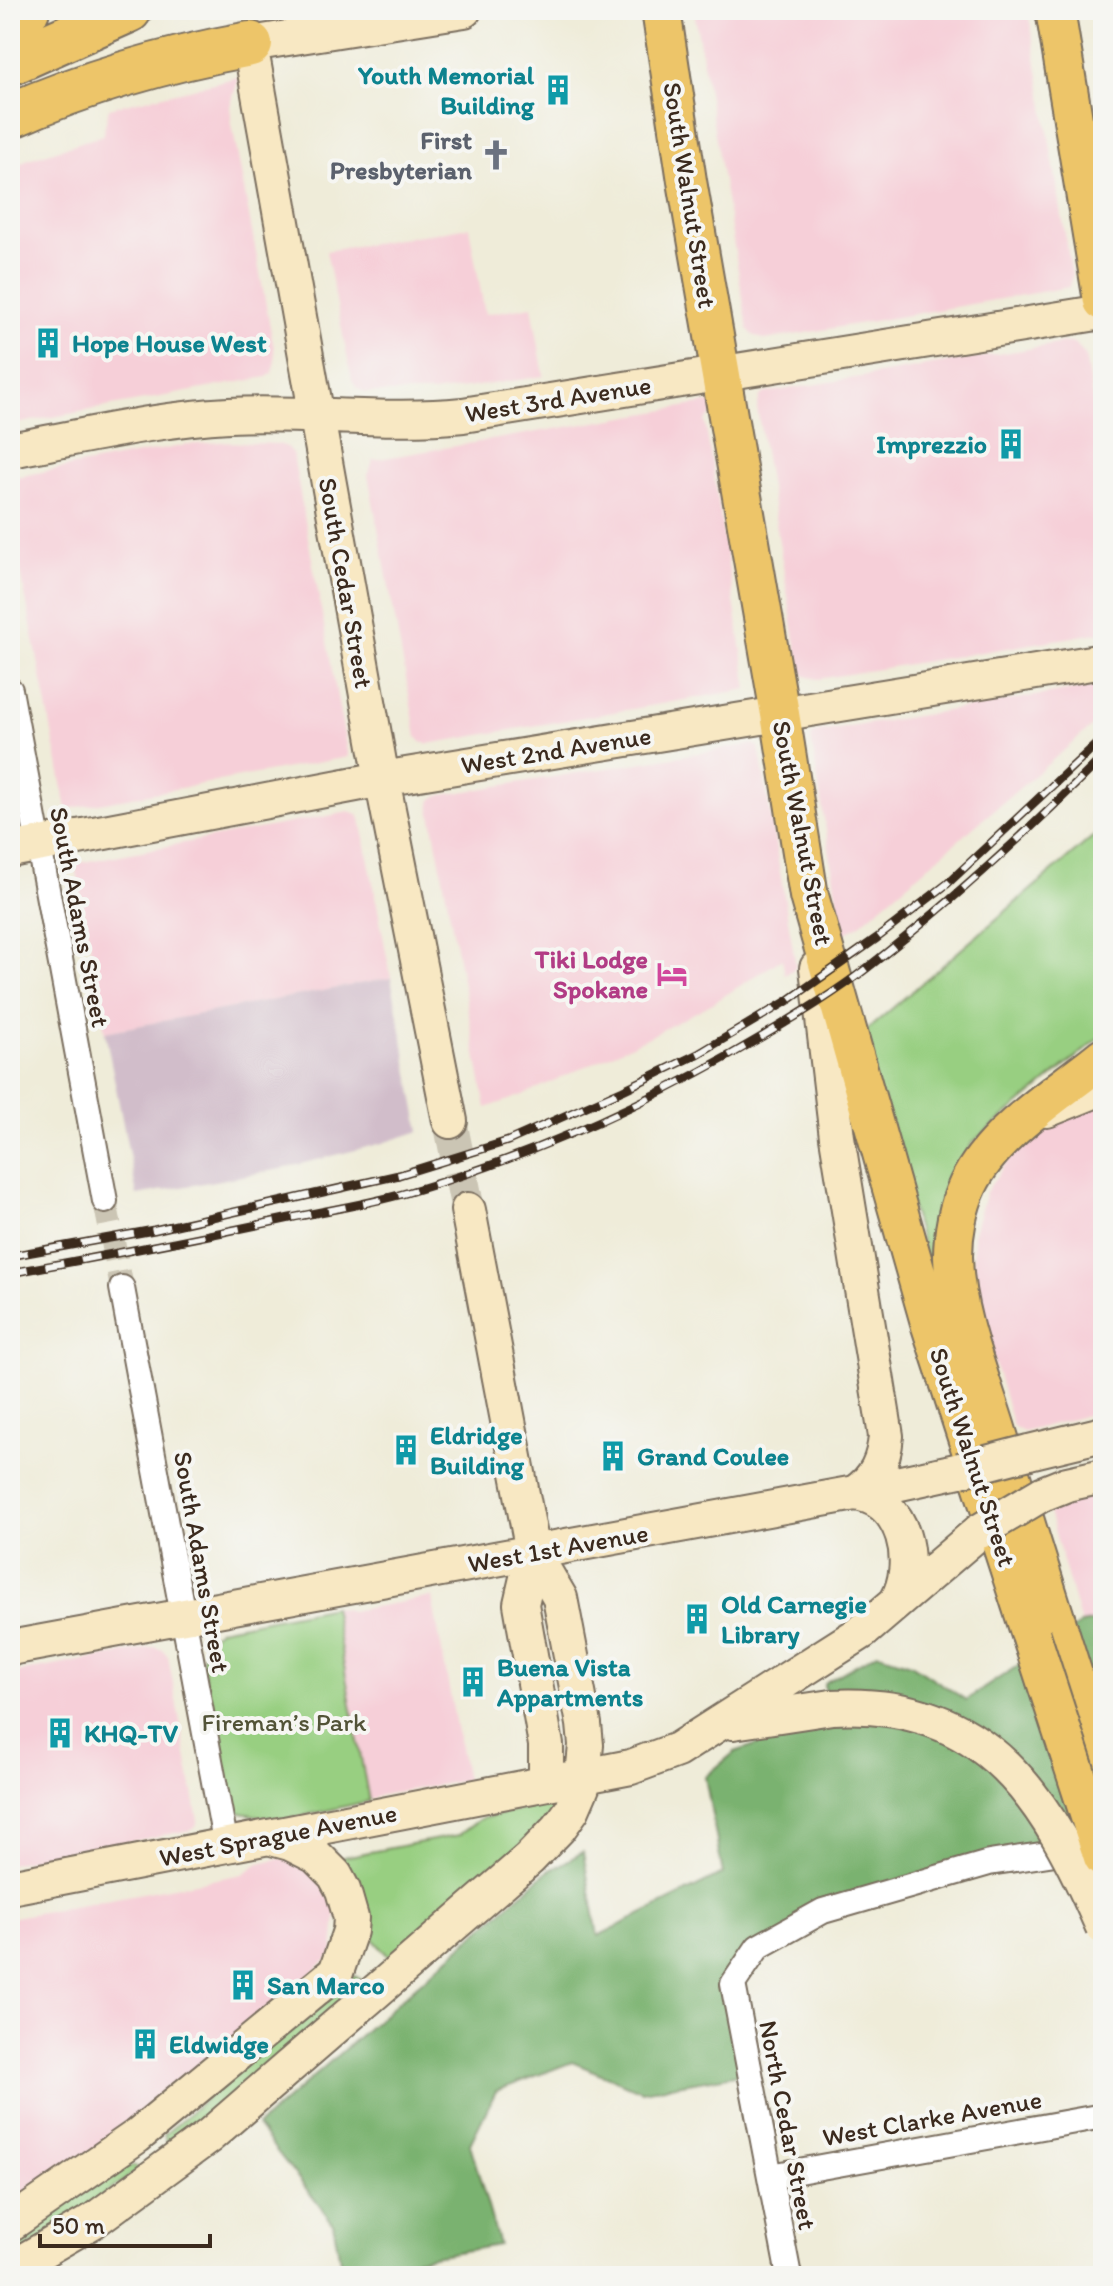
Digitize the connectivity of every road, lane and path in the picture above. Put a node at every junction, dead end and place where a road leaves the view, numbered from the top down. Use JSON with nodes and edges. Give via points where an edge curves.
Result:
{"nodes":[{"id":1,"x":27,"y":10,"type":"edge"},
{"id":2,"x":129,"y":10,"type":"edge"},
{"id":3,"x":464,"y":10,"type":"edge"},
{"id":4,"x":661,"y":10,"type":"edge"},
{"id":5,"x":1055,"y":10,"type":"edge"},
{"id":6,"x":10,"y":18,"type":"edge"},
{"id":7,"x":250,"y":44,"type":"junction"},
{"id":8,"x":10,"y":63,"type":"edge"},
{"id":9,"x":10,"y":116,"type":"edge"},
{"id":10,"x":1103,"y":301,"type":"edge"},
{"id":11,"x":1103,"y":312,"type":"edge"},
{"id":12,"x":720,"y":372,"type":"junction"},
{"id":13,"x":317,"y":415,"type":"junction"},
{"id":14,"x":10,"y":450,"type":"edge"},
{"id":15,"x":1103,"y":661,"type":"edge"},
{"id":16,"x":10,"y":690,"type":"edge"},
{"id":17,"x":780,"y":714,"type":"junction"},
{"id":18,"x":382,"y":779,"type":"junction"},
{"id":19,"x":24,"y":848,"type":"edge"},
{"id":20,"x":809,"y":896,"type":"junction"},
{"id":21,"x":1103,"y":1057,"type":"edge"},
{"id":22,"x":1103,"y":1090,"type":"edge"},
{"id":23,"x":1024,"y":1119,"type":"junction"},
{"id":24,"x":450,"y":1121,"type":"tunnel mouth"},
{"id":25,"x":105,"y":1201,"type":"tunnel mouth"},
{"id":26,"x":468,"y":1210,"type":"tunnel mouth"},
{"id":27,"x":122,"y":1288,"type":"tunnel mouth"},
{"id":28,"x":1103,"y":1434,"type":"edge"},
{"id":29,"x":1103,"y":1476,"type":"edge"},
{"id":30,"x":855,"y":1493,"type":"junction"},
{"id":31,"x":533,"y":1552,"type":"junction"},
{"id":32,"x":896,"y":1603,"type":"junction"},
{"id":33,"x":183,"y":1617,"type":"junction"},
{"id":34,"x":1044,"y":1631,"type":"junction"},
{"id":35,"x":10,"y":1648,"type":"edge"},
{"id":36,"x":721,"y":1724,"type":"junction"},
{"id":37,"x":1103,"y":1767,"type":"edge"},
{"id":38,"x":584,"y":1776,"type":"junction"},
{"id":39,"x":546,"y":1782,"type":"junction"},
{"id":40,"x":267,"y":1837,"type":"junction"},
{"id":41,"x":226,"y":1846,"type":"junction"},
{"id":42,"x":1103,"y":1846,"type":"edge"},
{"id":43,"x":1103,"y":1857,"type":"edge"},
{"id":44,"x":10,"y":1887,"type":"edge"},
{"id":45,"x":1103,"y":1927,"type":"edge"},
{"id":46,"x":336,"y":1972,"type":"junction"},
{"id":47,"x":363,"y":2003,"type":"junction"},
{"id":48,"x":1103,"y":2116,"type":"edge"},
{"id":49,"x":137,"y":2136,"type":"junction"},
{"id":50,"x":165,"y":2169,"type":"junction"},
{"id":51,"x":771,"y":2176,"type":"junction"},
{"id":52,"x":10,"y":2224,"type":"edge"},
{"id":53,"x":10,"y":2269,"type":"edge"},
{"id":54,"x":789,"y":2276,"type":"edge"}],
"edges":[{"from":1,"to":6,"type":"highway"},
{"from":2,"to":8,"type":"highway"},
{"from":3,"to":7,"type":"main road"},
{"from":4,"to":12,"type":"main road","name":"South Walnut Street"},
{"from":5,"to":10,"type":"main road"},
{"from":7,"to":9,"type":"highway","via":[[181,57]]},
{"from":7,"to":13,"type":"main road","name":"South Cedar Street"},
{"from":11,"to":12,"type":"main road","name":"West 3rd Avenue"},
{"from":12,"to":13,"type":"main road","name":"West 3rd Avenue","via":[[463,415]]},
{"from":12,"to":17,"type":"main road","name":"South Walnut Street"},
{"from":13,"to":14,"type":"main road","name":"West 3rd Avenue","via":[[174,421]]},
{"from":13,"to":18,"type":"main road","name":"South Cedar Street"},
{"from":15,"to":17,"type":"main road","name":"West 2nd Avenue"},
{"from":16,"to":19,"type":"street","name":"South Adams Street"},
{"from":17,"to":18,"type":"main road","name":"West 2nd Avenue"},
{"from":17,"to":20,"type":"main road","name":"South Walnut Street"},
{"from":18,"to":19,"type":"main road","name":"West 2nd Avenue"},
{"from":18,"to":24,"type":"main road","name":"South Cedar Street"},
{"from":19,"to":25,"type":"street","name":"South Adams Street"},
{"from":20,"to":30,"type":"main road","via":[[837,1137],[886,1436],[880,1466]]},
{"from":20,"to":34,"type":"main road","name":"South Walnut Street","via":[[931,1326]]},
{"from":21,"to":23,"type":"main road"},
{"from":22,"to":23,"type":"main road"},
{"from":23,"to":34,"type":"main road","via":[[975,1170],[961,1205],[953,1256],[961,1311]]},
{"from":26,"to":31,"type":"main road"},
{"from":27,"to":33,"type":"street","name":"South Adams Street"},
{"from":28,"to":30,"type":"main road","name":"West 1st Avenue","bridge":true},
{"from":29,"to":32,"type":"main road","name":"West Sprague Avenue","bridge":true,"via":[[1042,1494],[980,1531]]},
{"from":30,"to":31,"type":"main road","name":"West 1st Avenue"},
{"from":30,"to":32,"type":"main road","via":[[881,1501],[900,1530],[906,1574]]},
{"from":31,"to":33,"type":"main road","name":"West 1st Avenue"},
{"from":31,"to":38,"type":"main road","via":[[560,1598],[584,1724]]},
{"from":31,"to":39,"type":"main road","via":[[521,1604],[546,1745]]},
{"from":32,"to":36,"type":"main road","name":"West Sprague Avenue","via":[[862,1632]]},
{"from":33,"to":35,"type":"main road","name":"West 1st Avenue"},
{"from":33,"to":41,"type":"street","name":"South Adams Street"},
{"from":34,"to":37,"type":"main road"},
{"from":34,"to":43,"type":"main road","bridge":true},
{"from":36,"to":38,"type":"main road","name":"West Sprague Avenue","via":[[677,1750]]},
{"from":36,"to":45,"type":"main road","bridge":true,"via":[[861,1705],[923,1716],[955,1729],[994,1755],[1023,1784],[1052,1824]]},
{"from":38,"to":39,"type":"main road","name":"West Sprague Avenue"},
{"from":38,"to":47,"type":"main road","via":[[572,1810],[538,1850]]},
{"from":39,"to":40,"type":"main road","name":"West Sprague Avenue"},
{"from":40,"to":41,"type":"main road","name":"West Sprague Avenue"},
{"from":40,"to":46,"type":"main road","via":[[316,1856],[343,1890],[350,1931]]},
{"from":41,"to":44,"type":"main road","name":"West Sprague Avenue"},
{"from":42,"to":51,"type":"street","name":"North Cedar Street","via":[[989,1863],[823,1911],[758,1947],[733,1984]]},
{"from":46,"to":47,"type":"street"},
{"from":46,"to":49,"type":"main road"},
{"from":47,"to":50,"type":"main road","via":[[244,2109]]},
{"from":48,"to":51,"type":"street","name":"West Clarke Avenue"},
{"from":49,"to":50,"type":"street"},
{"from":49,"to":52,"type":"main road"},
{"from":50,"to":53,"type":"main road","via":[[93,2221]]},
{"from":51,"to":54,"type":"street","name":"North Cedar Street"}]}
